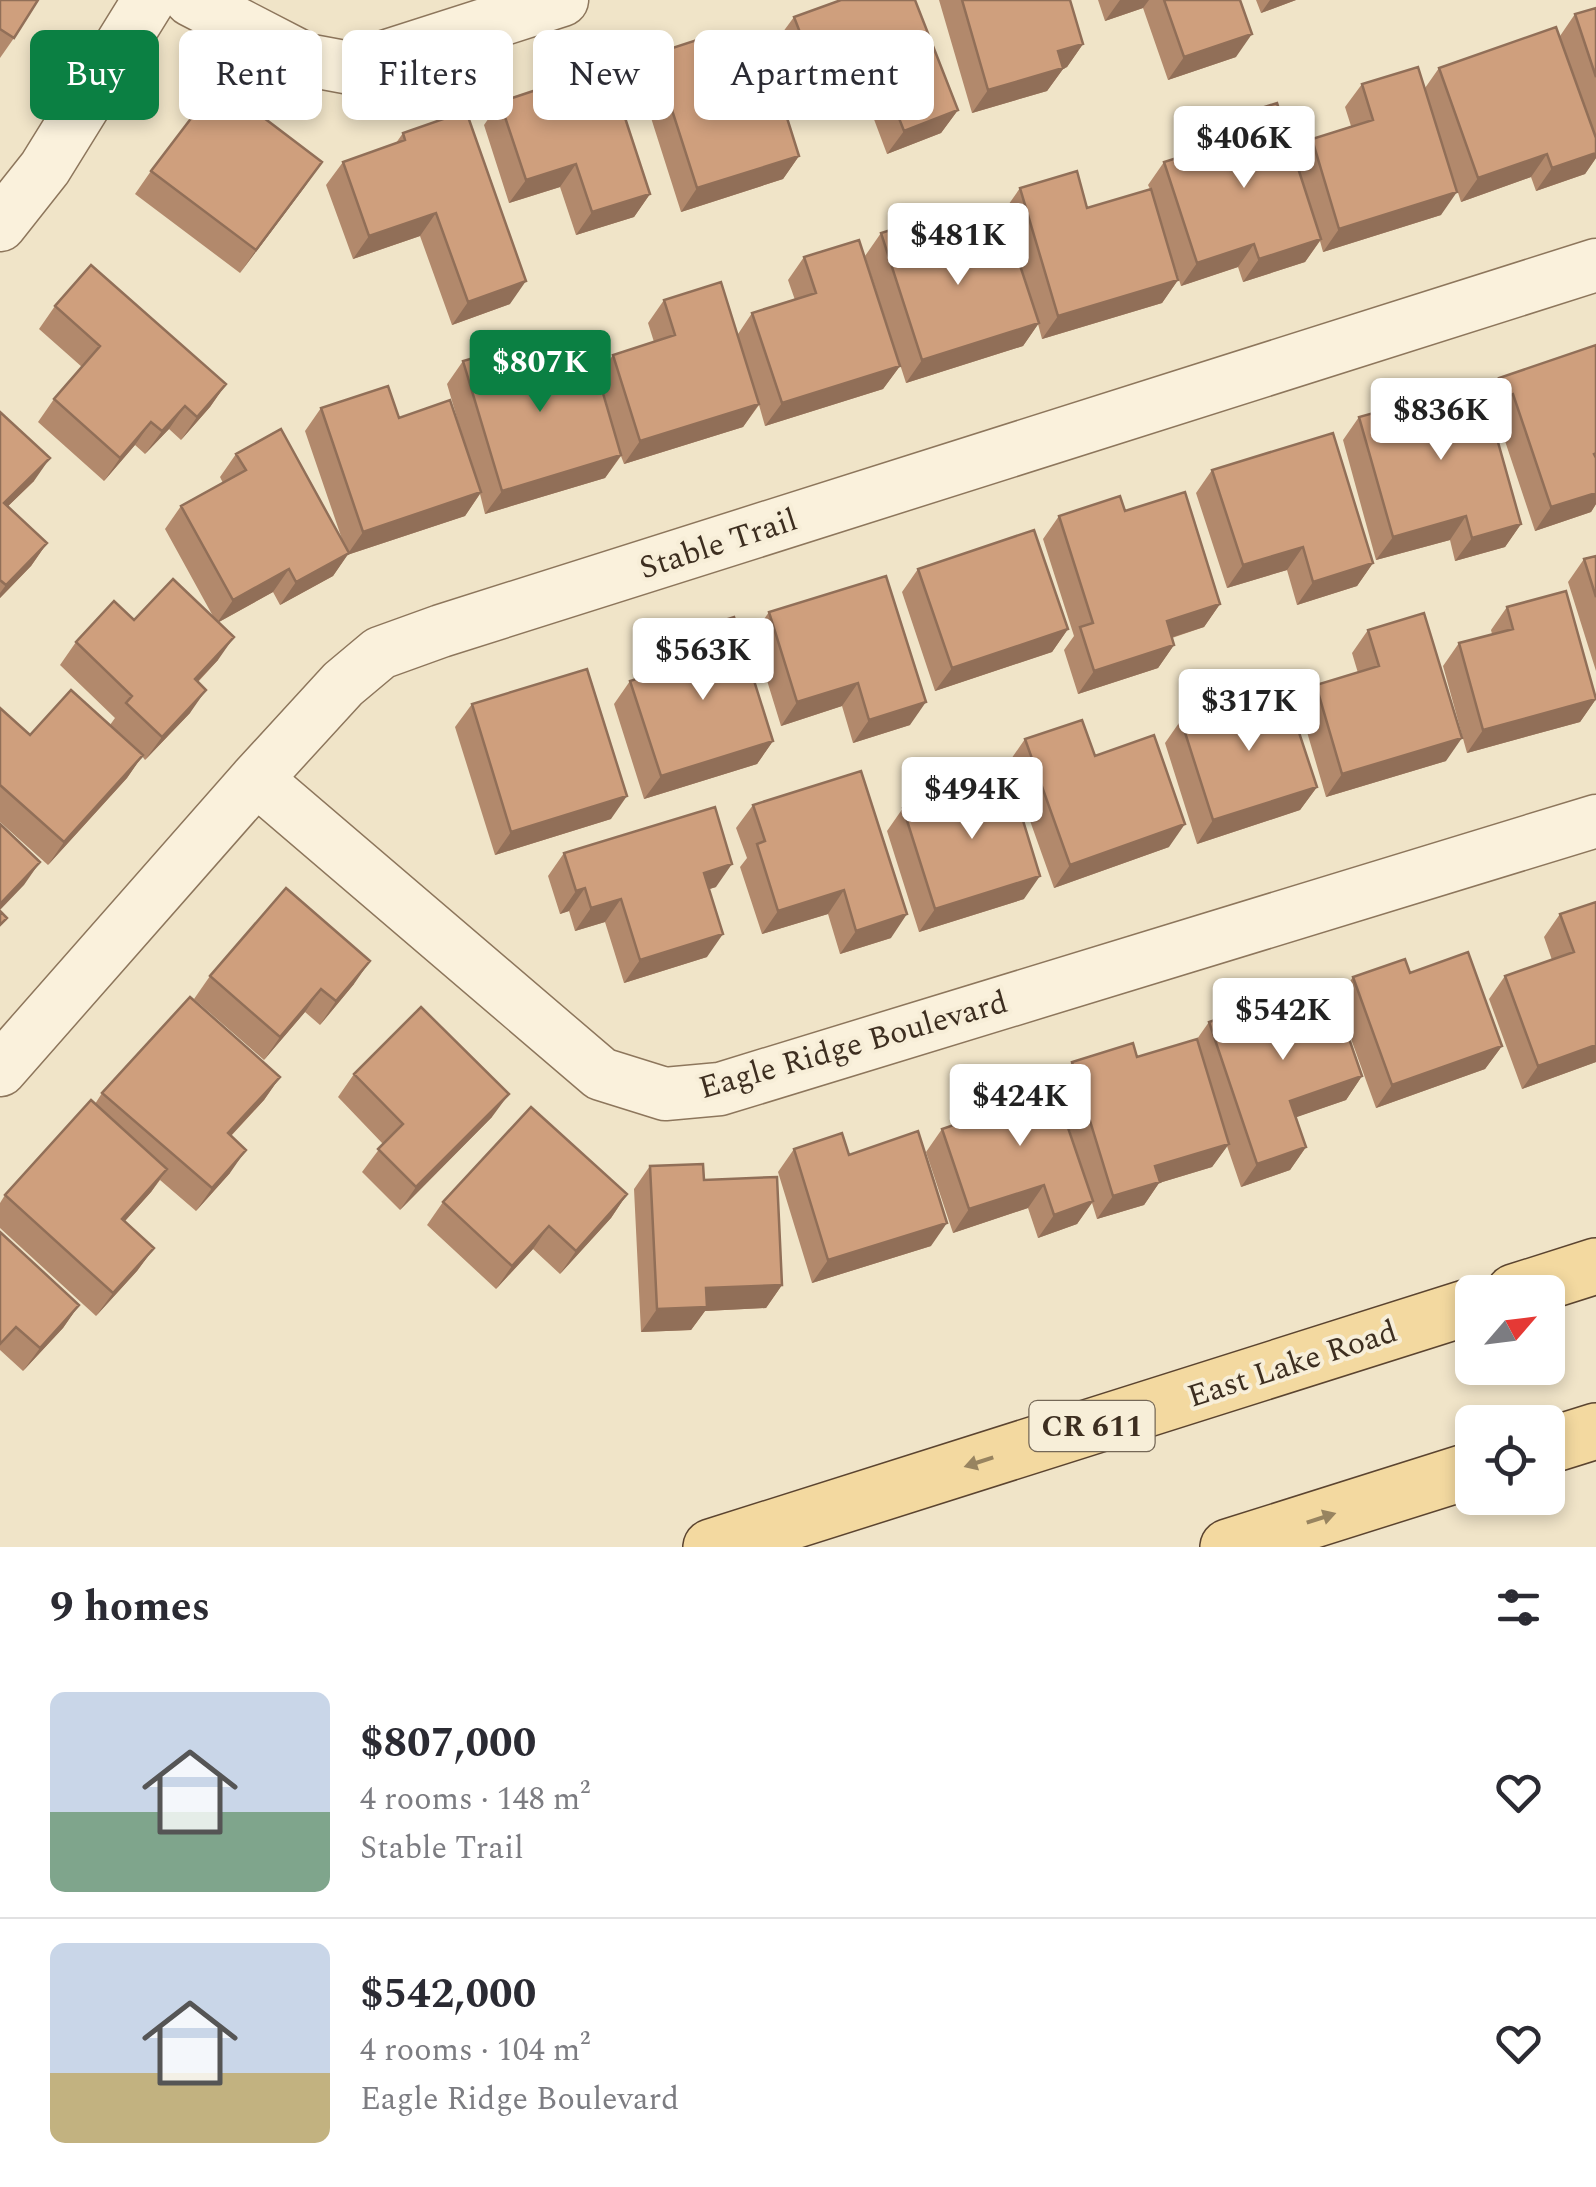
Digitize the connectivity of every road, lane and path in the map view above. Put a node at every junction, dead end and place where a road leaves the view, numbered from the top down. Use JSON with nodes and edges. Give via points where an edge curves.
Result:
{"nodes":[{"id":1,"x":150,"y":0,"type":"edge"},
{"id":2,"x":191,"y":0,"type":"edge"},
{"id":3,"x":562,"y":0,"type":"edge"},
{"id":4,"x":0,"y":225,"type":"edge"},
{"id":5,"x":1596,"y":266,"type":"edge"},
{"id":6,"x":256,"y":779,"type":"junction"},
{"id":7,"x":1596,"y":821,"type":"edge"},
{"id":8,"x":0,"y":1070,"type":"edge"},
{"id":9,"x":1596,"y":1266,"type":"edge"},
{"id":10,"x":1565,"y":1276,"type":"edge"},
{"id":11,"x":1455,"y":1311,"type":"edge"},
{"id":12,"x":1596,"y":1431,"type":"edge"},
{"id":13,"x":1565,"y":1441,"type":"edge"},
{"id":14,"x":1455,"y":1475,"type":"edge"},
{"id":15,"x":711,"y":1547,"type":"edge"},
{"id":16,"x":1228,"y":1547,"type":"edge"}],
"edges":[{"from":1,"to":4,"type":"street","via":[[45,168]]},
{"from":2,"to":3,"type":"street","via":[[308,60],[350,68]]},
{"from":5,"to":6,"type":"street","name":"Stable Trail","via":[[380,653]]},
{"from":6,"to":7,"type":"street","name":"Eagle Ridge Boulevard","via":[[601,1074],[665,1094],[720,1089]]},
{"from":6,"to":8,"type":"street","name":"Stable Trail"},
{"from":9,"to":10,"type":"main road"},
{"from":11,"to":15,"type":"main road","name":"East Lake Road","number":"CR 611","one_way":true},
{"from":12,"to":13,"type":"main road"},
{"from":16,"to":14,"type":"main road","one_way":true}]}
